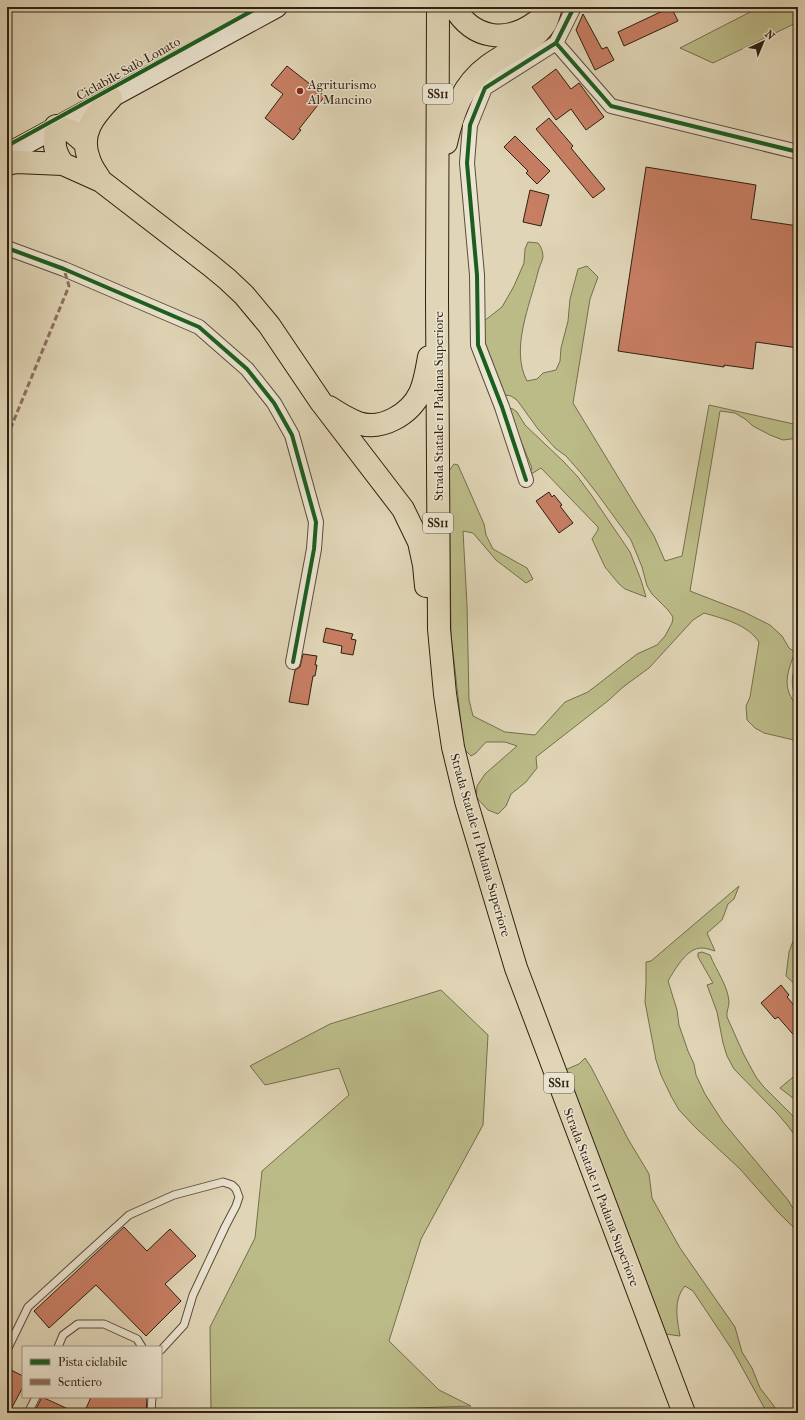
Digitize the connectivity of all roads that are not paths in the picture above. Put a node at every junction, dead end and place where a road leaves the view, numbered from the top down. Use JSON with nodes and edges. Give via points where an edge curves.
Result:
{"nodes":[{"id":1,"x":277,"y":7,"type":"edge"},
{"id":2,"x":438,"y":7,"type":"edge"},
{"id":3,"x":454,"y":7,"type":"edge"},
{"id":4,"x":551,"y":7,"type":"edge"},
{"id":5,"x":574,"y":7,"type":"edge"},
{"id":6,"x":556,"y":43,"type":"junction"},
{"id":7,"x":111,"y":98,"type":"junction"},
{"id":8,"x":56,"y":126,"type":"junction"},
{"id":9,"x":85,"y":143,"type":"junction"},
{"id":10,"x":798,"y":152,"type":"edge"},
{"id":11,"x":7,"y":154,"type":"edge"},
{"id":12,"x":7,"y":164,"type":"edge"},
{"id":13,"x":63,"y":164,"type":"junction"},
{"id":14,"x":101,"y":181,"type":"junction"},
{"id":15,"x":438,"y":181,"type":"junction"},
{"id":16,"x":7,"y":248,"type":"edge"},
{"id":17,"x":437,"y":299,"type":"junction"},
{"id":18,"x":321,"y":402,"type":"junction"},
{"id":19,"x":526,"y":480,"type":"dead end"},
{"id":20,"x":293,"y":662,"type":"dead end"},
{"id":21,"x":453,"y":747,"type":"junction"},
{"id":22,"x":58,"y":1346,"type":"edge"},
{"id":23,"x":142,"y":1346,"type":"edge"},
{"id":24,"x":162,"y":1349,"type":"edge"},
{"id":25,"x":7,"y":1350,"type":"edge"},
{"id":26,"x":36,"y":1398,"type":"edge"},
{"id":27,"x":152,"y":1398,"type":"edge"},
{"id":28,"x":28,"y":1413,"type":"edge"},
{"id":29,"x":151,"y":1413,"type":"edge"},
{"id":30,"x":684,"y":1413,"type":"edge"}],
"edges":[{"from":1,"to":7,"type":"main road"},
{"from":2,"to":15,"type":"highway","name":"Strada Statale 11 Padana Superiore","number":"SS11"},
{"from":3,"to":4,"type":"highway","via":[[468,25],[479,32],[503,36],[526,29]]},
{"from":4,"to":15,"type":"highway","via":[[539,32],[488,66],[465,90],[450,124]]},
{"from":5,"to":6,"type":"street"},
{"from":6,"to":10,"type":"street","via":[[611,106]]},
{"from":6,"to":19,"type":"street","via":[[485,88],[470,125],[466,163],[477,275],[478,345]]},
{"from":7,"to":8,"type":"main road"},
{"from":7,"to":9,"type":"highway","via":[[94,116]]},
{"from":8,"to":9,"type":"highway","via":[[71,131]]},
{"from":8,"to":11,"type":"main road"},
{"from":8,"to":13,"type":"highway","via":[[54,143]]},
{"from":9,"to":14,"type":"highway","via":[[89,159]]},
{"from":12,"to":13,"type":"highway"},
{"from":13,"to":14,"type":"highway"},
{"from":14,"to":18,"type":"highway","via":[[210,265],[244,295],[269,326]]},
{"from":15,"to":17,"type":"highway","name":"Strada Statale 11 Padana Superiore","number":"SS11"},
{"from":16,"to":20,"type":"street","via":[[64,269],[198,327],[247,369],[274,404],[292,436],[316,522],[314,549]]},
{"from":17,"to":18,"type":"highway","via":[[426,372],[420,393],[409,409],[395,419],[378,424],[360,424]]},
{"from":17,"to":21,"type":"highway","name":"Strada Statale 11 Padana Superiore","number":"SS11","via":[[439,629]]},
{"from":18,"to":21,"type":"highway","via":[[403,509],[419,542],[424,565],[435,693]]},
{"from":21,"to":30,"type":"highway","name":"Strada Statale 11 Padana Superiore","number":"SS11","via":[[466,801],[516,968]]},
{"from":22,"to":23,"type":"lane","via":[[63,1335],[78,1324],[104,1324],[138,1339]]},
{"from":24,"to":25,"type":"lane","via":[[184,1325],[193,1295],[236,1206],[239,1198],[232,1185],[222,1182],[174,1195],[129,1216],[28,1306]]},
{"from":26,"to":28,"type":"lane"},
{"from":27,"to":29,"type":"lane"}]}
